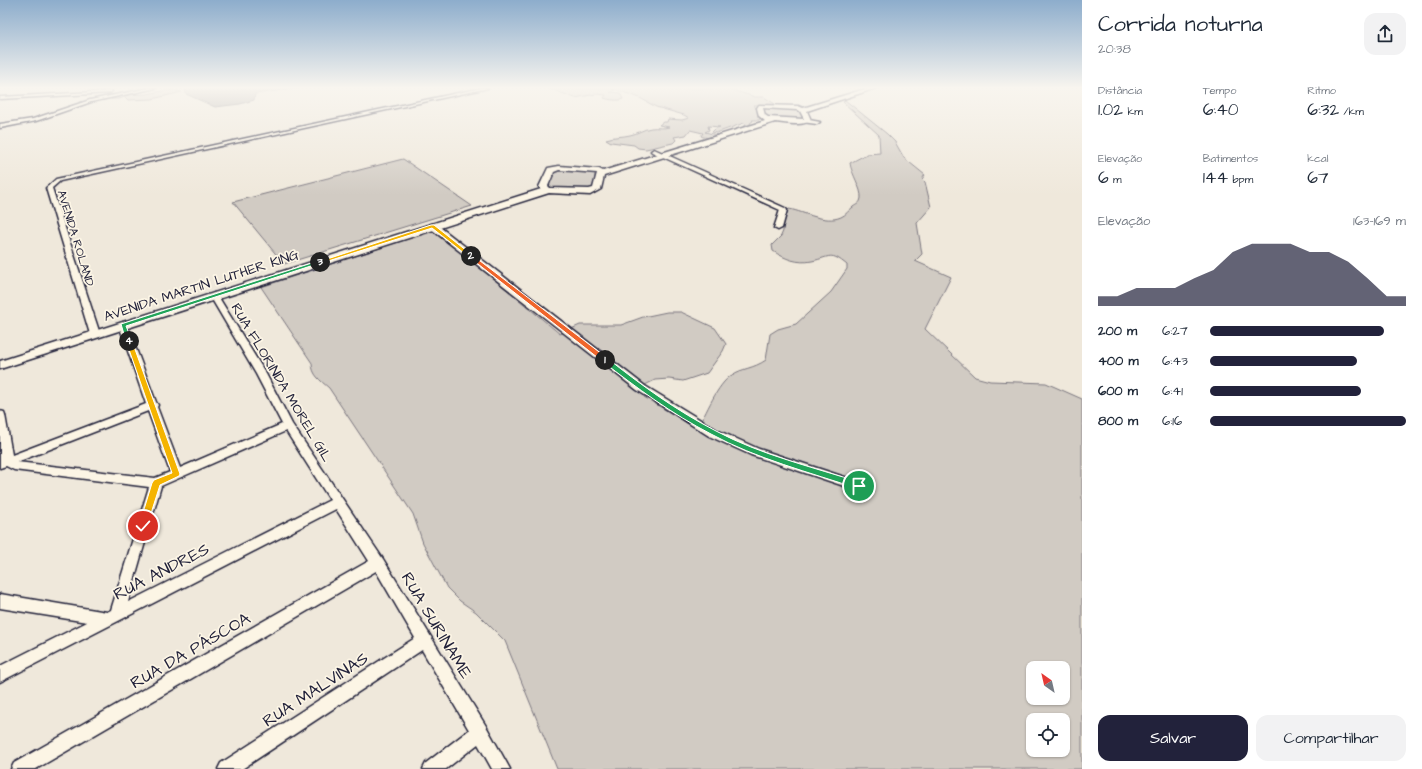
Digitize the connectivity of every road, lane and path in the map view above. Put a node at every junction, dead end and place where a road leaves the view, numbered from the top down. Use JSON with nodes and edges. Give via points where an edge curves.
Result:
{"nodes":[{"id":1,"x":11,"y":124,"type":"edge"},
{"id":2,"x":317,"y":124,"type":"edge"},
{"id":3,"x":741,"y":124,"type":"edge"},
{"id":4,"x":761,"y":124,"type":"edge"},
{"id":5,"x":0,"y":126,"type":"edge"},
{"id":6,"x":713,"y":133,"type":"junction"},
{"id":7,"x":722,"y":136,"type":"junction"},
{"id":8,"x":654,"y":151,"type":"junction"},
{"id":9,"x":663,"y":155,"type":"junction"},
{"id":10,"x":592,"y":170,"type":"junction"},
{"id":11,"x":601,"y":174,"type":"junction"},
{"id":12,"x":546,"y":188,"type":"junction"},
{"id":13,"x":433,"y":226,"type":"junction"},
{"id":14,"x":778,"y":228,"type":"dead end"},
{"id":15,"x":214,"y":296,"type":"junction"},
{"id":16,"x":123,"y":325,"type":"junction"},
{"id":17,"x":94,"y":331,"type":"junction"},
{"id":18,"x":0,"y":358,"type":"edge"},
{"id":19,"x":0,"y":365,"type":"edge"},
{"id":20,"x":153,"y":405,"type":"junction"},
{"id":21,"x":0,"y":415,"type":"edge"},
{"id":22,"x":288,"y":426,"type":"junction"},
{"id":23,"x":3,"y":462,"type":"edge"},
{"id":24,"x":176,"y":474,"type":"junction"},
{"id":25,"x":156,"y":483,"type":"junction"},
{"id":26,"x":859,"y":486,"type":"dead end"},
{"id":27,"x":338,"y":502,"type":"junction"},
{"id":28,"x":378,"y":564,"type":"junction"},
{"id":29,"x":0,"y":601,"type":"edge"},
{"id":30,"x":112,"y":617,"type":"junction"},
{"id":31,"x":425,"y":640,"type":"junction"},
{"id":32,"x":0,"y":674,"type":"edge"},
{"id":33,"x":480,"y":732,"type":"junction"},
{"id":34,"x":20,"y":769,"type":"edge"},
{"id":35,"x":227,"y":769,"type":"edge"},
{"id":36,"x":432,"y":769,"type":"edge"},
{"id":37,"x":501,"y":769,"type":"edge"}],
"edges":[{"from":1,"to":5,"type":"street"},
{"from":2,"to":17,"type":"street","name":"AVENIDA ROLAND","via":[[67,177],[52,184],[49,188]]},
{"from":3,"to":6,"type":"main road"},
{"from":4,"to":7,"type":"main road"},
{"from":6,"to":7,"type":"main road"},
{"from":6,"to":8,"type":"main road"},
{"from":7,"to":9,"type":"main road"},
{"from":8,"to":9,"type":"street"},
{"from":8,"to":10,"type":"main road"},
{"from":9,"to":11,"type":"main road"},
{"from":9,"to":14,"type":"street","via":[[783,208]]},
{"from":10,"to":11,"type":"main road"},
{"from":10,"to":12,"type":"main road","via":[[553,169]]},
{"from":11,"to":12,"type":"main road","via":[[595,191]]},
{"from":12,"to":13,"type":"main road","name":"AVENIDA MARTIN LUTHER KING"},
{"from":12,"to":17,"type":"main road","name":"AVENIDA MARTIN LUTHER KING"},
{"from":13,"to":15,"type":"main road","name":"AVENIDA MARTIN LUTHER KING"},
{"from":13,"to":26,"type":"street","via":[[641,388],[706,428],[756,452]]},
{"from":15,"to":16,"type":"main road","name":"AVENIDA MARTIN LUTHER KING"},
{"from":15,"to":22,"type":"street","name":"RUA FLORINDA MOREL GIL","via":[[261,374]]},
{"from":16,"to":17,"type":"main road","name":"AVENIDA MARTIN LUTHER KING"},
{"from":16,"to":20,"type":"street"},
{"from":17,"to":18,"type":"main road","name":"AVENIDA MARTIN LUTHER KING"},
{"from":17,"to":19,"type":"main road","name":"AVENIDA MARTIN LUTHER KING"},
{"from":20,"to":23,"type":"street"},
{"from":20,"to":24,"type":"street"},
{"from":21,"to":23,"type":"street"},
{"from":22,"to":24,"type":"street"},
{"from":22,"to":27,"type":"street","name":"RUA FLORINDA MOREL GIL"},
{"from":23,"to":25,"type":"street","via":[[14,466]]},
{"from":24,"to":25,"type":"street"},
{"from":25,"to":30,"type":"street"},
{"from":27,"to":28,"type":"street","name":"RUA SURINAME"},
{"from":27,"to":30,"type":"street","name":"RUA ANDRES"},
{"from":28,"to":31,"type":"street","name":"RUA SURINAME"},
{"from":28,"to":34,"type":"street","name":"RUA DA PÁSCOA"},
{"from":29,"to":30,"type":"street"},
{"from":30,"to":32,"type":"street","name":"RUA ANDRES"},
{"from":31,"to":33,"type":"street","name":"RUA SURINAME"},
{"from":31,"to":35,"type":"street","name":"RUA MALVINAS"},
{"from":33,"to":36,"type":"street"},
{"from":33,"to":37,"type":"street","name":"RUA SURINAME"}]}
